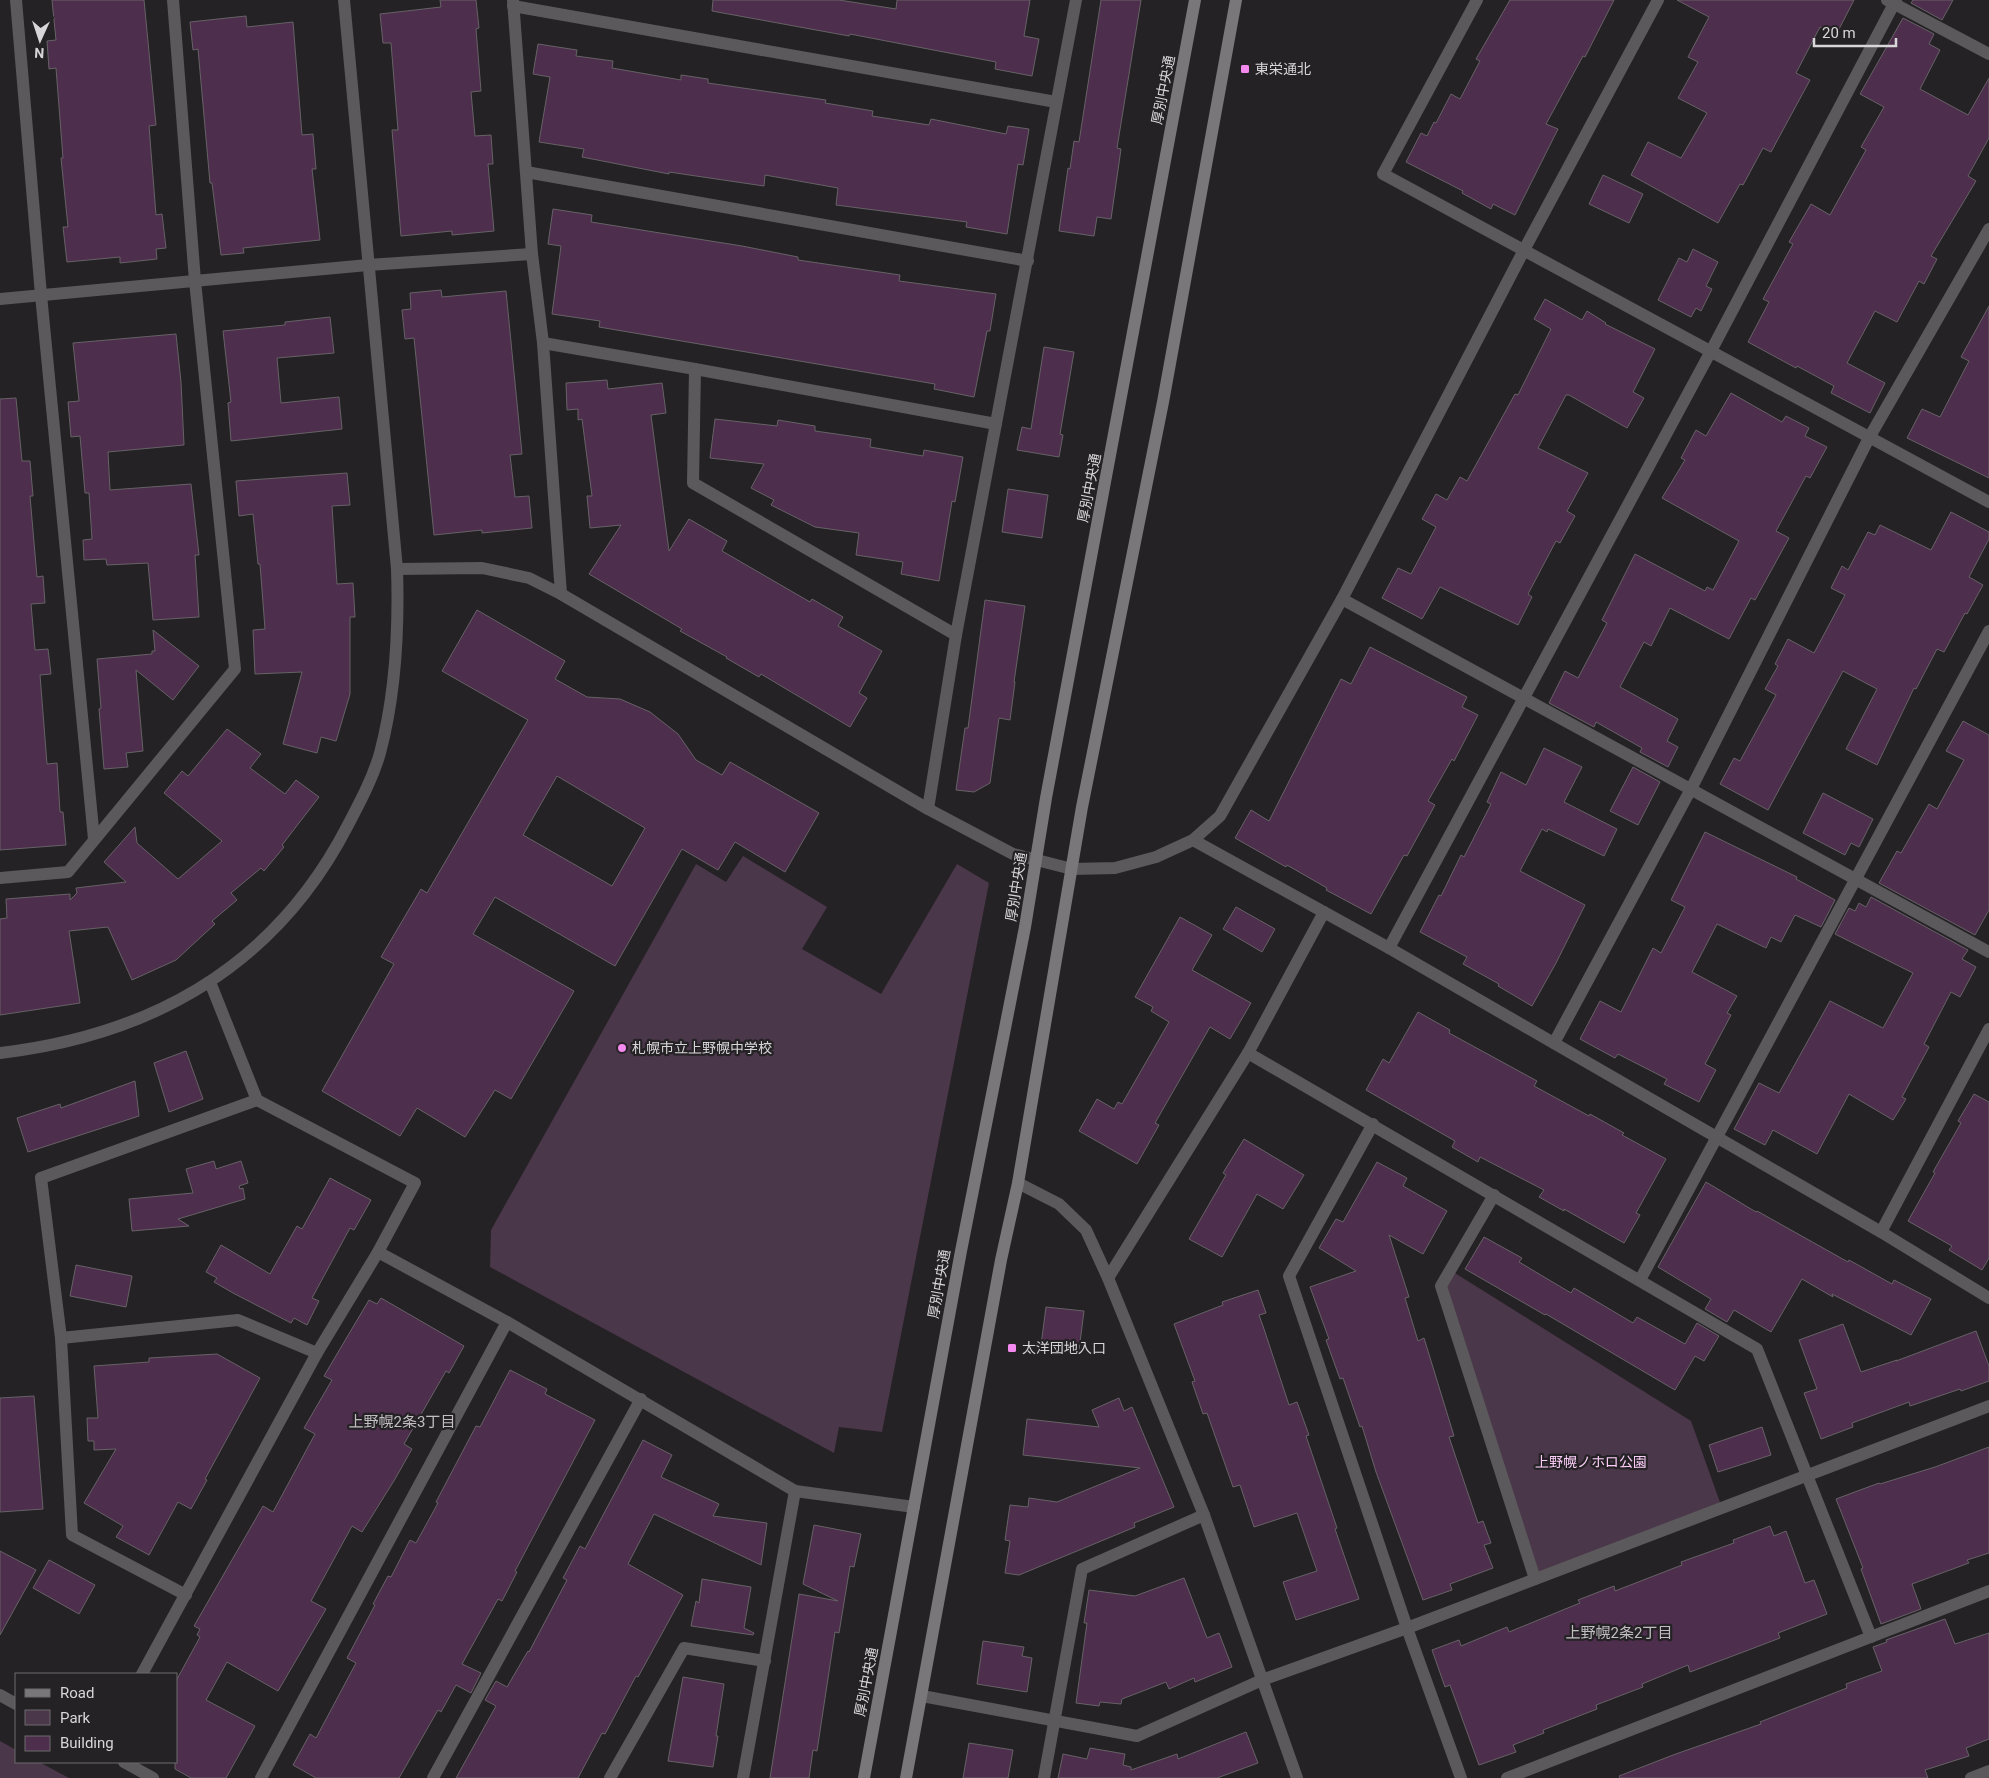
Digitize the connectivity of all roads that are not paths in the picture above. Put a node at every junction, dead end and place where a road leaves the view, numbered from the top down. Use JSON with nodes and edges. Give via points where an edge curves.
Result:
{"nodes":[{"id":1,"x":16,"y":0,"type":"edge"},
{"id":2,"x":173,"y":0,"type":"edge"},
{"id":3,"x":344,"y":0,"type":"edge"},
{"id":4,"x":1076,"y":0,"type":"edge"},
{"id":5,"x":1196,"y":0,"type":"edge"},
{"id":6,"x":1236,"y":0,"type":"edge"},
{"id":7,"x":1477,"y":0,"type":"edge"},
{"id":8,"x":1658,"y":0,"type":"edge"},
{"id":9,"x":1892,"y":1,"type":"edge"},
{"id":10,"x":513,"y":3,"type":"edge"},
{"id":11,"x":1989,"y":54,"type":"edge"},
{"id":12,"x":1056,"y":102,"type":"junction"},
{"id":13,"x":526,"y":172,"type":"junction"},
{"id":14,"x":1989,"y":229,"type":"edge"},
{"id":15,"x":1524,"y":250,"type":"junction"},
{"id":16,"x":532,"y":254,"type":"junction"},
{"id":17,"x":1028,"y":261,"type":"junction"},
{"id":18,"x":368,"y":265,"type":"junction"},
{"id":19,"x":196,"y":281,"type":"junction"},
{"id":20,"x":41,"y":295,"type":"junction"},
{"id":21,"x":0,"y":299,"type":"edge"},
{"id":22,"x":544,"y":344,"type":"junction"},
{"id":23,"x":1711,"y":351,"type":"junction"},
{"id":24,"x":694,"y":369,"type":"junction"},
{"id":25,"x":996,"y":424,"type":"junction"},
{"id":26,"x":1869,"y":438,"type":"junction"},
{"id":27,"x":1989,"y":502,"type":"edge"},
{"id":28,"x":397,"y":569,"type":"junction"},
{"id":29,"x":560,"y":594,"type":"junction"},
{"id":30,"x":1342,"y":599,"type":"junction"},
{"id":31,"x":1989,"y":631,"type":"edge"},
{"id":32,"x":956,"y":635,"type":"junction"},
{"id":33,"x":1524,"y":698,"type":"junction"},
{"id":34,"x":1691,"y":789,"type":"junction"},
{"id":35,"x":928,"y":809,"type":"junction"},
{"id":36,"x":94,"y":839,"type":"junction"},
{"id":37,"x":1193,"y":840,"type":"junction"},
{"id":38,"x":1035,"y":861,"type":"junction"},
{"id":39,"x":1072,"y":869,"type":"junction"},
{"id":40,"x":0,"y":878,"type":"edge"},
{"id":41,"x":1856,"y":879,"type":"junction"},
{"id":42,"x":1324,"y":912,"type":"junction"},
{"id":43,"x":1390,"y":948,"type":"junction"},
{"id":44,"x":1989,"y":952,"type":"edge"},
{"id":45,"x":210,"y":982,"type":"junction"},
{"id":46,"x":1989,"y":1029,"type":"edge"},
{"id":47,"x":1554,"y":1043,"type":"junction"},
{"id":48,"x":0,"y":1053,"type":"edge"},
{"id":49,"x":1248,"y":1053,"type":"junction"},
{"id":50,"x":257,"y":1100,"type":"junction"},
{"id":51,"x":1373,"y":1124,"type":"junction"},
{"id":52,"x":1717,"y":1137,"type":"junction"},
{"id":53,"x":1018,"y":1183,"type":"junction"},
{"id":54,"x":1494,"y":1195,"type":"junction"},
{"id":55,"x":1881,"y":1232,"type":"junction"},
{"id":56,"x":378,"y":1252,"type":"junction"},
{"id":57,"x":1108,"y":1278,"type":"junction"},
{"id":58,"x":1640,"y":1280,"type":"junction"},
{"id":59,"x":1989,"y":1298,"type":"edge"},
{"id":60,"x":507,"y":1322,"type":"junction"},
{"id":61,"x":61,"y":1338,"type":"junction"},
{"id":62,"x":317,"y":1353,"type":"junction"},
{"id":63,"x":640,"y":1399,"type":"junction"},
{"id":64,"x":1989,"y":1406,"type":"edge"},
{"id":65,"x":1808,"y":1476,"type":"junction"},
{"id":66,"x":796,"y":1491,"type":"junction"},
{"id":67,"x":914,"y":1507,"type":"junction"},
{"id":68,"x":1204,"y":1515,"type":"junction"},
{"id":69,"x":1534,"y":1579,"type":"junction"},
{"id":70,"x":1989,"y":1591,"type":"edge"},
{"id":71,"x":186,"y":1595,"type":"junction"},
{"id":72,"x":1407,"y":1628,"type":"junction"},
{"id":73,"x":1871,"y":1637,"type":"junction"},
{"id":74,"x":766,"y":1661,"type":"junction"},
{"id":75,"x":143,"y":1673,"type":"edge"},
{"id":76,"x":1262,"y":1680,"type":"junction"},
{"id":77,"x":0,"y":1696,"type":"edge"},
{"id":78,"x":922,"y":1696,"type":"junction"},
{"id":79,"x":15,"y":1704,"type":"edge"},
{"id":80,"x":1055,"y":1721,"type":"junction"},
{"id":81,"x":126,"y":1763,"type":"edge"},
{"id":82,"x":1989,"y":1771,"type":"edge"},
{"id":83,"x":153,"y":1778,"type":"edge"},
{"id":84,"x":261,"y":1778,"type":"edge"},
{"id":85,"x":432,"y":1778,"type":"edge"},
{"id":86,"x":610,"y":1778,"type":"edge"},
{"id":87,"x":743,"y":1778,"type":"edge"},
{"id":88,"x":864,"y":1778,"type":"edge"},
{"id":89,"x":906,"y":1778,"type":"edge"},
{"id":90,"x":1044,"y":1778,"type":"edge"},
{"id":91,"x":1298,"y":1778,"type":"edge"},
{"id":92,"x":1461,"y":1778,"type":"edge"},
{"id":93,"x":1507,"y":1778,"type":"edge"},
{"id":94,"x":1971,"y":1778,"type":"edge"}],
"edges":[{"from":1,"to":20,"type":"street"},
{"from":2,"to":19,"type":"street"},
{"from":3,"to":18,"type":"street"},
{"from":4,"to":12,"type":"street"},
{"from":5,"to":38,"type":"main road","name":"厚別中央通"},
{"from":6,"to":39,"type":"main road"},
{"from":7,"to":15,"type":"street","via":[[1384,174]]},
{"from":8,"to":15,"type":"street"},
{"from":9,"to":11,"type":"street"},
{"from":9,"to":23,"type":"street"},
{"from":10,"to":12,"type":"street"},
{"from":10,"to":13,"type":"street"},
{"from":12,"to":17,"type":"street"},
{"from":13,"to":16,"type":"street"},
{"from":13,"to":17,"type":"street"},
{"from":14,"to":26,"type":"street"},
{"from":15,"to":23,"type":"street"},
{"from":15,"to":30,"type":"street"},
{"from":16,"to":18,"type":"street"},
{"from":16,"to":22,"type":"street"},
{"from":17,"to":25,"type":"street"},
{"from":18,"to":19,"type":"street"},
{"from":18,"to":28,"type":"street"},
{"from":19,"to":20,"type":"street"},
{"from":19,"to":36,"type":"street","via":[[235,669]]},
{"from":20,"to":21,"type":"street"},
{"from":20,"to":36,"type":"street"},
{"from":22,"to":24,"type":"street"},
{"from":22,"to":29,"type":"street"},
{"from":23,"to":26,"type":"street"},
{"from":23,"to":33,"type":"street"},
{"from":24,"to":25,"type":"street"},
{"from":24,"to":32,"type":"street","via":[[693,483]]},
{"from":25,"to":32,"type":"street"},
{"from":26,"to":27,"type":"street"},
{"from":26,"to":34,"type":"street"},
{"from":28,"to":29,"type":"street","via":[[482,568],[528,578]]},
{"from":28,"to":45,"type":"street","via":[[396,662],[390,711],[366,790],[332,856],[311,887],[274,930]]},
{"from":29,"to":35,"type":"street"},
{"from":30,"to":33,"type":"street"},
{"from":30,"to":37,"type":"street","via":[[1220,816]]},
{"from":31,"to":41,"type":"street"},
{"from":32,"to":35,"type":"street"},
{"from":33,"to":34,"type":"street"},
{"from":33,"to":43,"type":"street"},
{"from":34,"to":41,"type":"street"},
{"from":34,"to":47,"type":"street"},
{"from":35,"to":38,"type":"street","via":[[1013,854]]},
{"from":36,"to":40,"type":"street","via":[[68,872]]},
{"from":37,"to":39,"type":"street","via":[[1156,857],[1115,868]]},
{"from":37,"to":42,"type":"street"},
{"from":38,"to":39,"type":"street"},
{"from":38,"to":67,"type":"main road","name":"厚別中央通"},
{"from":39,"to":53,"type":"main road"},
{"from":41,"to":44,"type":"street"},
{"from":41,"to":52,"type":"street"},
{"from":42,"to":43,"type":"street"},
{"from":42,"to":49,"type":"street"},
{"from":43,"to":47,"type":"street"},
{"from":45,"to":48,"type":"street","via":[[148,1016],[80,1038]]},
{"from":45,"to":50,"type":"street"},
{"from":46,"to":55,"type":"street"},
{"from":47,"to":52,"type":"street"},
{"from":49,"to":51,"type":"street"},
{"from":49,"to":57,"type":"street"},
{"from":50,"to":56,"type":"street","via":[[415,1183]]},
{"from":50,"to":61,"type":"street","via":[[41,1178]]},
{"from":51,"to":54,"type":"street"},
{"from":51,"to":72,"type":"street","via":[[1289,1276]]},
{"from":52,"to":55,"type":"street"},
{"from":52,"to":58,"type":"street"},
{"from":53,"to":57,"type":"street","via":[[1059,1204],[1086,1230]]},
{"from":53,"to":78,"type":"main road","via":[[1001,1260]]},
{"from":54,"to":58,"type":"street"},
{"from":54,"to":69,"type":"street","via":[[1441,1286]]},
{"from":55,"to":59,"type":"street"},
{"from":56,"to":60,"type":"street"},
{"from":56,"to":62,"type":"street"},
{"from":57,"to":68,"type":"street"},
{"from":58,"to":65,"type":"street","via":[[1757,1349]]},
{"from":60,"to":63,"type":"street"},
{"from":60,"to":84,"type":"street"},
{"from":61,"to":62,"type":"street","via":[[238,1320]]},
{"from":61,"to":71,"type":"street","via":[[72,1535]]},
{"from":62,"to":71,"type":"street"},
{"from":63,"to":66,"type":"street"},
{"from":63,"to":85,"type":"street"},
{"from":64,"to":65,"type":"street"},
{"from":65,"to":69,"type":"street"},
{"from":65,"to":73,"type":"street"},
{"from":66,"to":67,"type":"street"},
{"from":66,"to":74,"type":"street"},
{"from":67,"to":88,"type":"main road","name":"厚別中央通"},
{"from":68,"to":76,"type":"street"},
{"from":68,"to":80,"type":"street","via":[[1082,1569]]},
{"from":69,"to":72,"type":"street"},
{"from":70,"to":73,"type":"street"},
{"from":71,"to":75,"type":"street"},
{"from":72,"to":76,"type":"street"},
{"from":72,"to":92,"type":"street"},
{"from":73,"to":93,"type":"street"},
{"from":74,"to":86,"type":"street","via":[[684,1648]]},
{"from":74,"to":87,"type":"street"},
{"from":76,"to":80,"type":"street","via":[[1137,1736]]},
{"from":76,"to":91,"type":"street"},
{"from":77,"to":79,"type":"street"},
{"from":78,"to":80,"type":"street"},
{"from":78,"to":89,"type":"main road"},
{"from":80,"to":90,"type":"street"},
{"from":81,"to":83,"type":"street"},
{"from":82,"to":94,"type":"street"}]}
